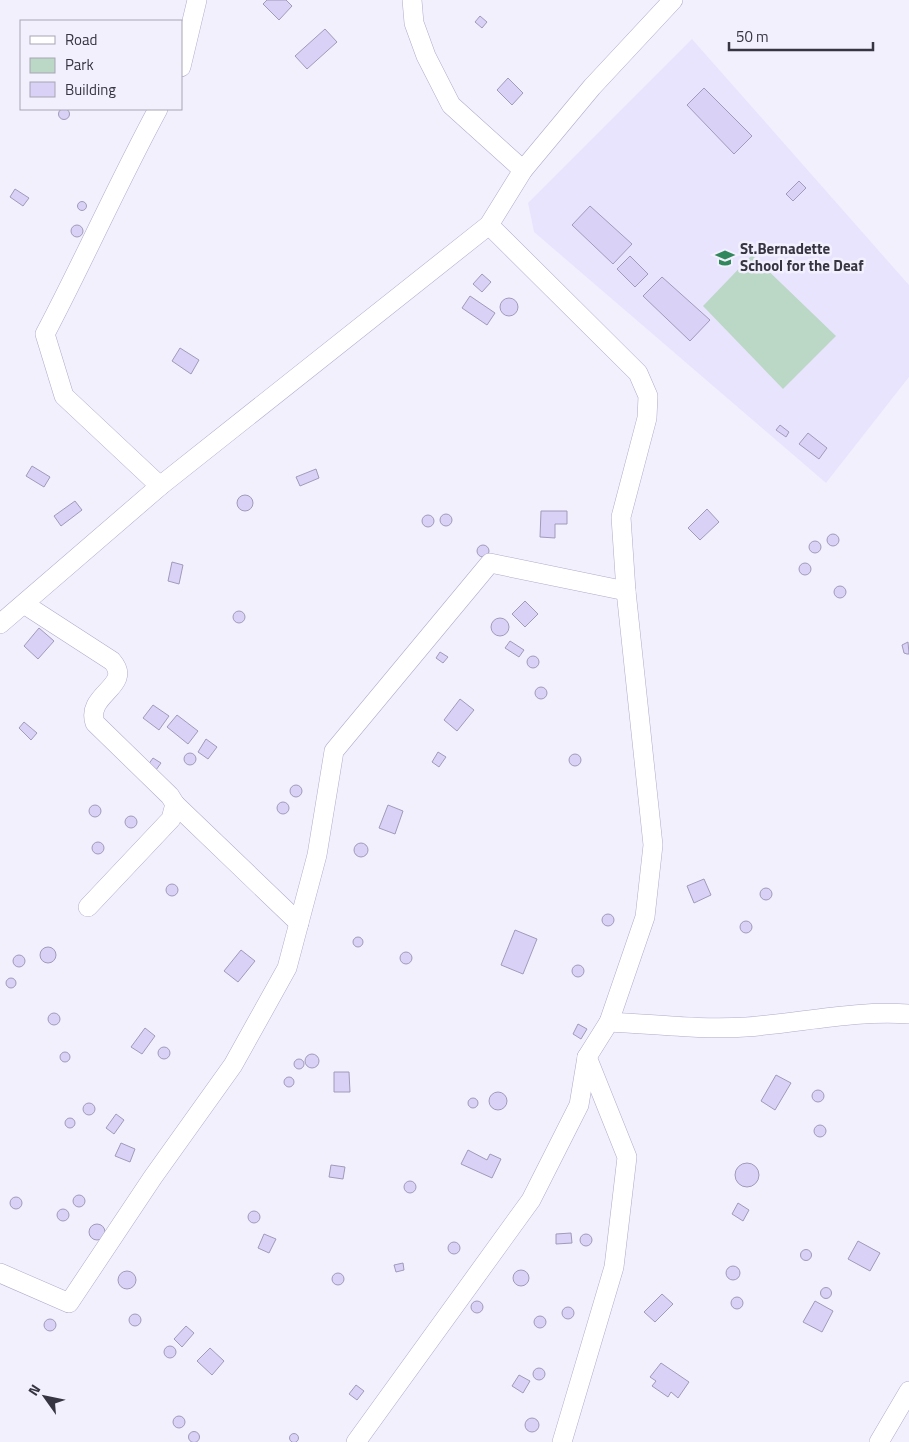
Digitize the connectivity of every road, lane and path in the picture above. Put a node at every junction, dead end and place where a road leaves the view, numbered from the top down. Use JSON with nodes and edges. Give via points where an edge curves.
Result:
{"nodes":[{"id":1,"x":197,"y":0,"type":"edge"},
{"id":2,"x":412,"y":0,"type":"edge"},
{"id":3,"x":673,"y":0,"type":"edge"},
{"id":4,"x":182,"y":63,"type":"edge"},
{"id":5,"x":157,"y":110,"type":"edge"},
{"id":6,"x":523,"y":170,"type":"junction"},
{"id":7,"x":489,"y":225,"type":"junction"},
{"id":8,"x":160,"y":486,"type":"junction"},
{"id":9,"x":626,"y":591,"type":"junction"},
{"id":10,"x":24,"y":604,"type":"junction"},
{"id":11,"x":0,"y":624,"type":"edge"},
{"id":12,"x":175,"y":804,"type":"junction"},
{"id":13,"x":88,"y":906,"type":"dead end"},
{"id":14,"x":299,"y":923,"type":"junction"},
{"id":15,"x":909,"y":1014,"type":"edge"},
{"id":16,"x":608,"y":1022,"type":"junction"},
{"id":17,"x":587,"y":1057,"type":"junction"},
{"id":18,"x":0,"y":1273,"type":"edge"},
{"id":19,"x":909,"y":1391,"type":"edge"},
{"id":20,"x":356,"y":1442,"type":"edge"},
{"id":21,"x":562,"y":1442,"type":"edge"},
{"id":22,"x":880,"y":1442,"type":"edge"}],
"edges":[{"from":1,"to":4,"type":"street"},
{"from":2,"to":6,"type":"street","via":[[414,23],[426,56],[451,105]]},
{"from":3,"to":6,"type":"street","via":[[592,87]]},
{"from":5,"to":8,"type":"street","via":[[46,334],[64,396]]},
{"from":6,"to":7,"type":"street"},
{"from":7,"to":8,"type":"street"},
{"from":7,"to":9,"type":"street","via":[[638,373],[648,396],[647,418],[621,517]]},
{"from":8,"to":10,"type":"street"},
{"from":9,"to":14,"type":"street","via":[[490,563],[334,752],[317,855]]},
{"from":9,"to":16,"type":"street","via":[[653,845],[645,917]]},
{"from":10,"to":11,"type":"street"},
{"from":10,"to":12,"type":"street","via":[[118,668],[116,681],[94,708],[95,724]]},
{"from":12,"to":13,"type":"street","via":[[171,819]]},
{"from":12,"to":14,"type":"street"},
{"from":14,"to":18,"type":"street","via":[[287,968],[233,1065],[69,1303]]},
{"from":15,"to":16,"type":"street","via":[[837,1015],[745,1027]]},
{"from":16,"to":17,"type":"street"},
{"from":17,"to":20,"type":"street","via":[[579,1105],[531,1200]]},
{"from":17,"to":21,"type":"street","via":[[627,1157],[614,1267]]},
{"from":19,"to":22,"type":"street"}]}
